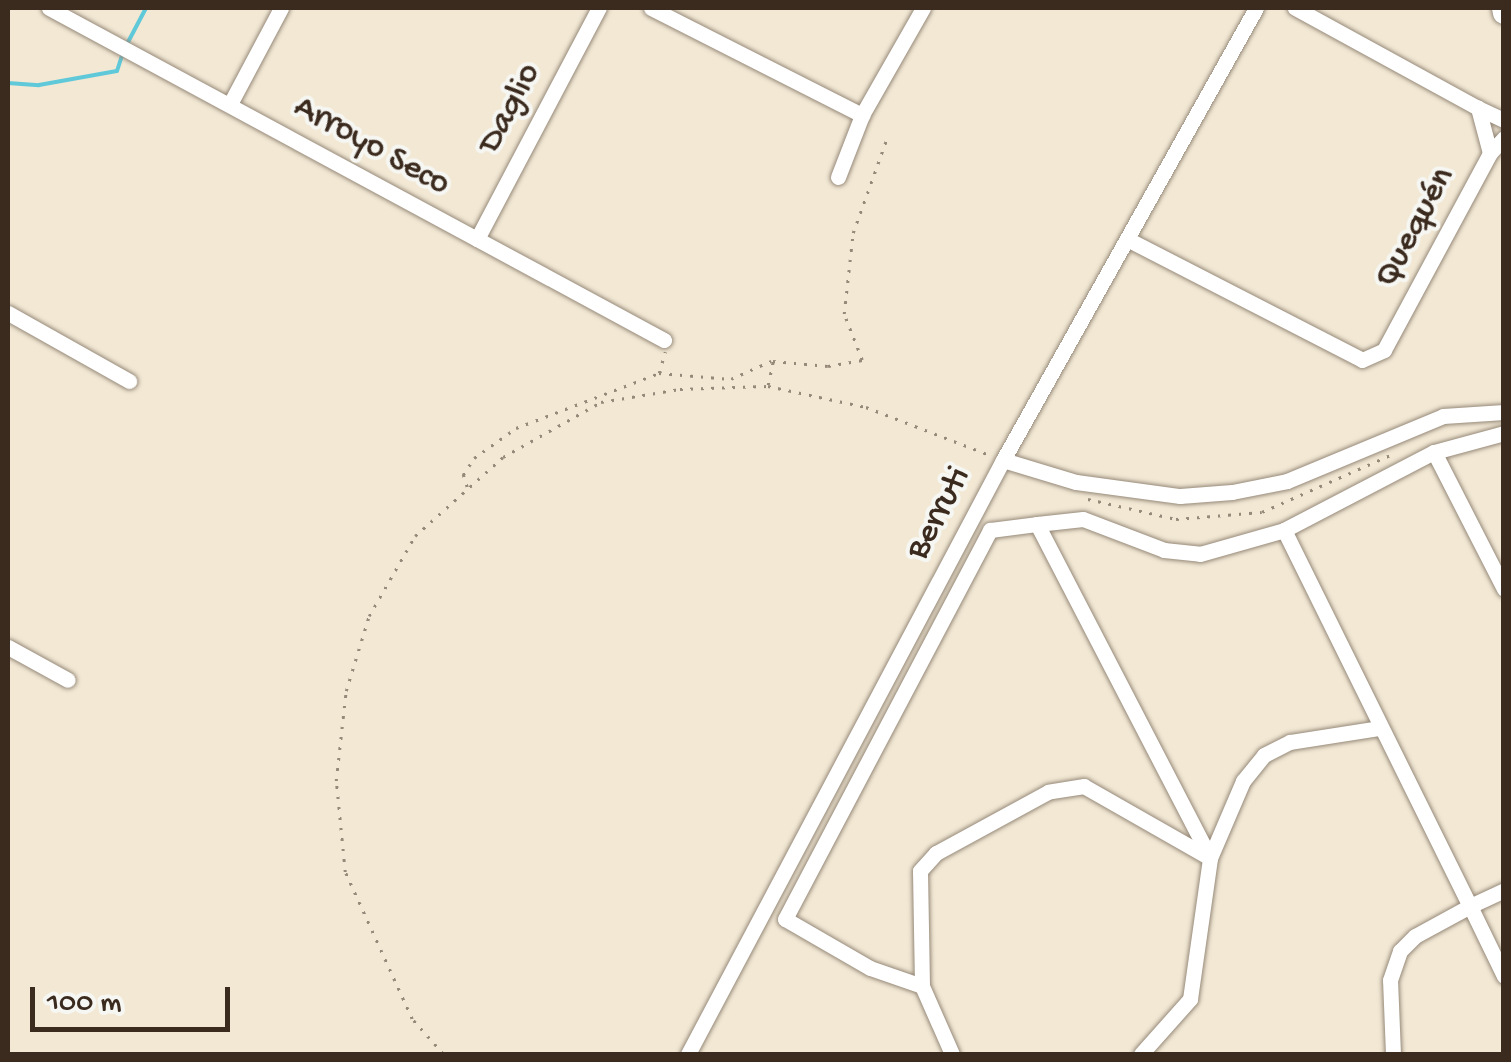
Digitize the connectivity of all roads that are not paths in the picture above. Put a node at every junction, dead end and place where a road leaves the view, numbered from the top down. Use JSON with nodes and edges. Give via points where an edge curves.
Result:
{"nodes":[{"id":1,"x":49,"y":8,"type":"edge"},
{"id":2,"x":281,"y":8,"type":"edge"},
{"id":3,"x":599,"y":8,"type":"edge"},
{"id":4,"x":651,"y":8,"type":"edge"},
{"id":5,"x":922,"y":8,"type":"edge"},
{"id":6,"x":1256,"y":8,"type":"edge"},
{"id":7,"x":1295,"y":8,"type":"edge"},
{"id":8,"x":230,"y":104,"type":"junction"},
{"id":9,"x":1478,"y":108,"type":"junction"},
{"id":10,"x":862,"y":115,"type":"junction"},
{"id":11,"x":1504,"y":120,"type":"edge"},
{"id":12,"x":1504,"y":138,"type":"edge"},
{"id":13,"x":1490,"y":154,"type":"junction"},
{"id":14,"x":838,"y":177,"type":"dead end"},
{"id":15,"x":476,"y":239,"type":"junction"},
{"id":16,"x":1129,"y":240,"type":"junction"},
{"id":17,"x":8,"y":313,"type":"edge"},
{"id":18,"x":664,"y":340,"type":"road end"},
{"id":19,"x":129,"y":381,"type":"dead end"},
{"id":20,"x":1504,"y":412,"type":"edge"},
{"id":21,"x":1504,"y":433,"type":"edge"},
{"id":22,"x":1434,"y":452,"type":"junction"},
{"id":23,"x":1003,"y":460,"type":"junction"},
{"id":24,"x":1037,"y":524,"type":"junction"},
{"id":25,"x":1284,"y":530,"type":"junction"},
{"id":26,"x":1504,"y":588,"type":"edge"},
{"id":27,"x":8,"y":647,"type":"edge"},
{"id":28,"x":68,"y":680,"type":"dead end"},
{"id":29,"x":1379,"y":728,"type":"junction"},
{"id":30,"x":1210,"y":858,"type":"junction"},
{"id":31,"x":1504,"y":890,"type":"edge"},
{"id":32,"x":1470,"y":906,"type":"junction"},
{"id":33,"x":1504,"y":976,"type":"edge"},
{"id":34,"x":922,"y":986,"type":"junction"},
{"id":35,"x":688,"y":1054,"type":"edge"},
{"id":36,"x":952,"y":1054,"type":"edge"},
{"id":37,"x":1141,"y":1054,"type":"edge"},
{"id":38,"x":1392,"y":1054,"type":"edge"}],
"edges":[{"from":1,"to":8,"type":"street","name":"Arroyo Seco"},
{"from":2,"to":8,"type":"street"},
{"from":3,"to":15,"type":"street","name":"Daglio"},
{"from":4,"to":10,"type":"street"},
{"from":5,"to":10,"type":"street"},
{"from":6,"to":16,"type":"street","name":"Berruti"},
{"from":7,"to":9,"type":"street"},
{"from":8,"to":15,"type":"street","name":"Arroyo Seco"},
{"from":9,"to":11,"type":"street"},
{"from":9,"to":13,"type":"street","name":"Quequén"},
{"from":10,"to":14,"type":"street"},
{"from":12,"to":13,"type":"street"},
{"from":13,"to":16,"type":"street","name":"Quequén","via":[[1384,350],[1362,360]]},
{"from":15,"to":18,"type":"street","name":"Arroyo Seco"},
{"from":16,"to":23,"type":"street","name":"Berruti"},
{"from":17,"to":19,"type":"street"},
{"from":20,"to":23,"type":"street","via":[[1443,416],[1286,482],[1232,492],[1180,496],[1076,482]]},
{"from":21,"to":22,"type":"street"},
{"from":22,"to":25,"type":"street"},
{"from":22,"to":26,"type":"street"},
{"from":23,"to":35,"type":"street","name":"Berruti"},
{"from":24,"to":25,"type":"street","via":[[1083,520],[1164,550],[1200,554]]},
{"from":24,"to":30,"type":"street"},
{"from":24,"to":34,"type":"street","via":[[990,530],[785,920],[870,968]]},
{"from":25,"to":29,"type":"street"},
{"from":27,"to":28,"type":"street"},
{"from":29,"to":30,"type":"street","via":[[1290,742],[1264,755],[1243,781]]},
{"from":29,"to":32,"type":"street"},
{"from":30,"to":34,"type":"street","via":[[1084,786],[1048,792],[936,854],[920,872]]},
{"from":30,"to":37,"type":"street","via":[[1190,999]]},
{"from":31,"to":32,"type":"street"},
{"from":32,"to":33,"type":"street"},
{"from":32,"to":38,"type":"street","via":[[1415,936],[1396,958],[1390,980]]},
{"from":34,"to":36,"type":"street"}]}
